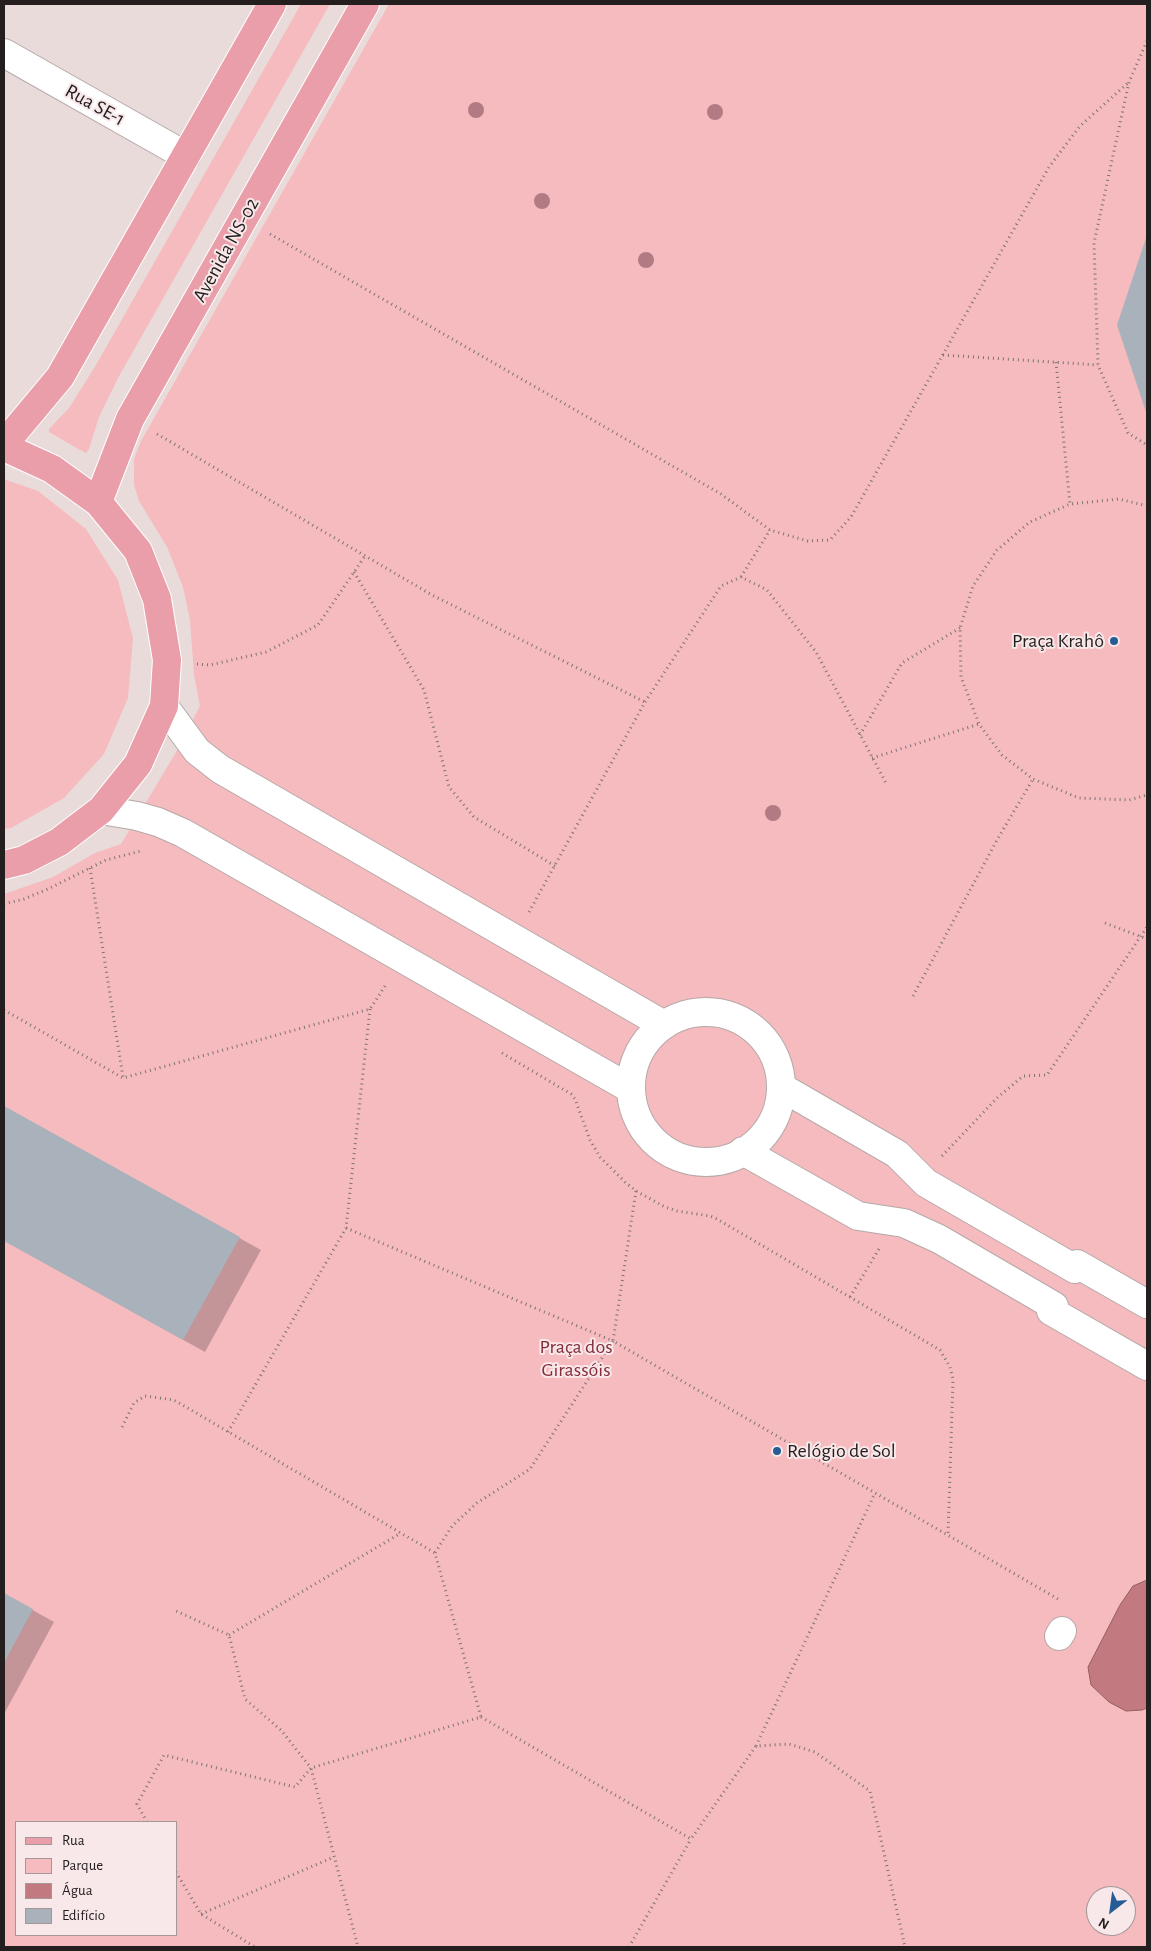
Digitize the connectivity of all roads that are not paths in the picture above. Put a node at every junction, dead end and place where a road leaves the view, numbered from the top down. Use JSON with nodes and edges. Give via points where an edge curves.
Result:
{"nodes":[{"id":1,"x":272,"y":4,"type":"edge"},
{"id":2,"x":365,"y":4,"type":"edge"},
{"id":3,"x":4,"y":53,"type":"edge"},
{"id":4,"x":186,"y":156,"type":"junction"},
{"id":5,"x":4,"y":445,"type":"edge"},
{"id":6,"x":98,"y":502,"type":"junction"},
{"id":7,"x":164,"y":706,"type":"junction"},
{"id":8,"x":101,"y":810,"type":"junction"},
{"id":9,"x":4,"y":865,"type":"edge"},
{"id":10,"x":664,"y":1025,"type":"junction"},
{"id":11,"x":781,"y":1087,"type":"junction"},
{"id":12,"x":631,"y":1089,"type":"junction"},
{"id":13,"x":744,"y":1151,"type":"junction"},
{"id":14,"x":1147,"y":1304,"type":"edge"},
{"id":15,"x":1147,"y":1366,"type":"edge"}],
"edges":[{"from":1,"to":4,"type":"main road"},
{"from":2,"to":6,"type":"main road","name":"Avenida NS-02","via":[[130,419]]},
{"from":3,"to":4,"type":"street","name":"Rua SE-1"},
{"from":4,"to":5,"type":"main road","via":[[60,377]]},
{"from":5,"to":6,"type":"main road","via":[[52,470]]},
{"from":6,"to":7,"type":"main road","via":[[138,551],[157,599],[167,660]]},
{"from":7,"to":8,"type":"main road","via":[[138,764]]},
{"from":7,"to":10,"type":"street","via":[[197,751],[214,765]]},
{"from":8,"to":9,"type":"main road","via":[[59,842],[24,860]]},
{"from":8,"to":12,"type":"street","via":[[137,816],[183,833]]},
{"from":10,"to":11,"type":"street","via":[[682,1016],[702,1012],[718,1013],[741,1021],[770,1048],[778,1067]]},
{"from":10,"to":12,"type":"street","via":[[640,1050],[633,1069]]},
{"from":11,"to":13,"type":"street","via":[[777,1110],[769,1127]]},
{"from":11,"to":14,"type":"street","via":[[897,1154],[926,1183]]},
{"from":12,"to":13,"type":"street","via":[[640,1122],[659,1145],[676,1155],[711,1161]]},
{"from":13,"to":15,"type":"street","via":[[858,1216],[896,1221],[939,1239]]}]}
